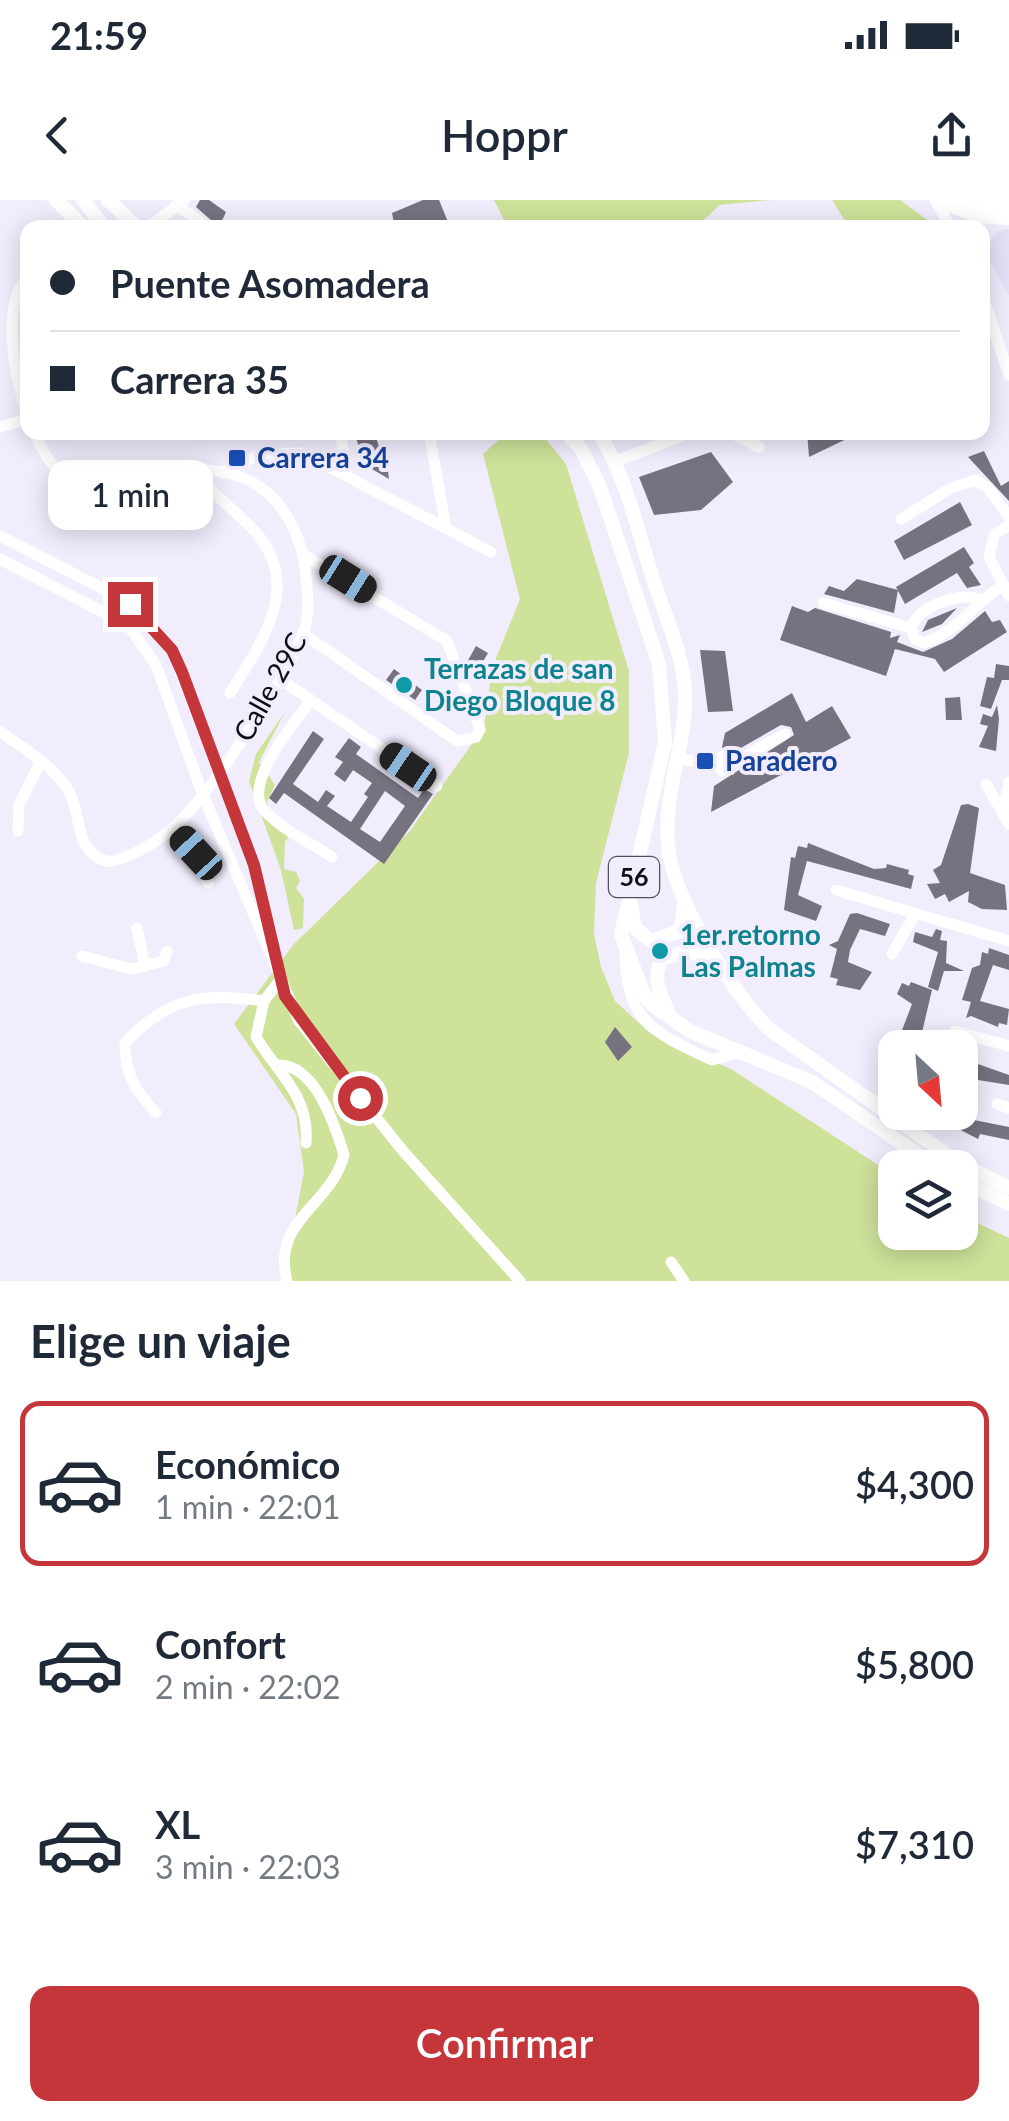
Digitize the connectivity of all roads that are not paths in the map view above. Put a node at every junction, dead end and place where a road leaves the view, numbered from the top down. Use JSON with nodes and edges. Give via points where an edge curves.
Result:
{"nodes":[{"id":1,"x":56,"y":200,"type":"edge"},
{"id":2,"x":83,"y":200,"type":"edge"},
{"id":3,"x":93,"y":200,"type":"edge"},
{"id":4,"x":108,"y":200,"type":"edge"},
{"id":5,"x":937,"y":200,"type":"edge"},
{"id":6,"x":947,"y":200,"type":"edge"},
{"id":7,"x":180,"y":203,"type":"edge"},
{"id":8,"x":1009,"y":204,"type":"edge"},
{"id":9,"x":69,"y":216,"type":"junction"},
{"id":10,"x":74,"y":220,"type":"edge"},
{"id":11,"x":99,"y":220,"type":"edge"},
{"id":12,"x":129,"y":220,"type":"edge"},
{"id":13,"x":158,"y":220,"type":"edge"},
{"id":14,"x":200,"y":220,"type":"edge"},
{"id":15,"x":980,"y":220,"type":"edge"},
{"id":16,"x":20,"y":284,"type":"edge"},
{"id":17,"x":990,"y":318,"type":"edge"},
{"id":18,"x":1009,"y":375,"type":"edge"},
{"id":19,"x":20,"y":389,"type":"edge"},
{"id":20,"x":38,"y":440,"type":"edge"},
{"id":21,"x":341,"y":440,"type":"edge"},
{"id":22,"x":430,"y":440,"type":"edge"},
{"id":23,"x":573,"y":440,"type":"edge"},
{"id":24,"x":602,"y":440,"type":"edge"},
{"id":25,"x":671,"y":440,"type":"edge"},
{"id":26,"x":744,"y":440,"type":"edge"},
{"id":27,"x":759,"y":448,"type":"dead end"},
{"id":28,"x":614,"y":462,"type":"junction"},
{"id":29,"x":196,"y":470,"type":"junction"},
{"id":30,"x":222,"y":472,"type":"junction"},
{"id":31,"x":347,"y":474,"type":"junction"},
{"id":32,"x":901,"y":519,"type":"dead end"},
{"id":33,"x":1009,"y":521,"type":"edge"},
{"id":34,"x":446,"y":528,"type":"junction"},
{"id":35,"x":0,"y":536,"type":"edge"},
{"id":36,"x":490,"y":552,"type":"dead end"},
{"id":37,"x":304,"y":554,"type":"junction"},
{"id":38,"x":0,"y":558,"type":"edge"},
{"id":39,"x":1006,"y":590,"type":"edge"},
{"id":40,"x":980,"y":598,"type":"junction"},
{"id":41,"x":823,"y":602,"type":"dead end"},
{"id":42,"x":912,"y":628,"type":"junction"},
{"id":43,"x":304,"y":634,"type":"junction"},
{"id":44,"x":280,"y":679,"type":"junction"},
{"id":45,"x":230,"y":693,"type":"dead end"},
{"id":46,"x":311,"y":700,"type":"junction"},
{"id":47,"x":198,"y":718,"type":"junction"},
{"id":48,"x":0,"y":730,"type":"edge"},
{"id":49,"x":180,"y":730,"type":"junction"},
{"id":50,"x":786,"y":734,"type":"dead end"},
{"id":51,"x":679,"y":759,"type":"junction"},
{"id":52,"x":40,"y":763,"type":"junction"},
{"id":53,"x":218,"y":774,"type":"junction"},
{"id":54,"x":1009,"y":782,"type":"edge"},
{"id":55,"x":986,"y":784,"type":"dead end"},
{"id":56,"x":437,"y":786,"type":"dead end"},
{"id":57,"x":203,"y":794,"type":"junction"},
{"id":58,"x":1006,"y":819,"type":"edge"},
{"id":59,"x":173,"y":829,"type":"junction"},
{"id":60,"x":18,"y":831,"type":"dead end"},
{"id":61,"x":332,"y":857,"type":"dead end"},
{"id":62,"x":208,"y":883,"type":"dead end"},
{"id":63,"x":836,"y":890,"type":"dead end"},
{"id":64,"x":683,"y":892,"type":"junction"},
{"id":65,"x":630,"y":893,"type":"junction"},
{"id":66,"x":915,"y":914,"type":"junction"},
{"id":67,"x":137,"y":928,"type":"dead end"},
{"id":68,"x":1009,"y":941,"type":"edge"},
{"id":69,"x":167,"y":951,"type":"dead end"},
{"id":70,"x":625,"y":951,"type":"junction"},
{"id":71,"x":272,"y":954,"type":"junction"},
{"id":72,"x":892,"y":954,"type":"dead end"},
{"id":73,"x":82,"y":956,"type":"dead end"},
{"id":74,"x":146,"y":967,"type":"junction"},
{"id":75,"x":723,"y":972,"type":"junction"},
{"id":76,"x":280,"y":980,"type":"junction"},
{"id":77,"x":264,"y":1001,"type":"junction"},
{"id":78,"x":672,"y":1020,"type":"junction"},
{"id":79,"x":978,"y":1038,"type":"edge"},
{"id":80,"x":1009,"y":1046,"type":"edge"},
{"id":81,"x":736,"y":1053,"type":"junction"},
{"id":82,"x":276,"y":1065,"type":"junction"},
{"id":83,"x":156,"y":1113,"type":"dead end"},
{"id":84,"x":306,"y":1142,"type":"dead end"},
{"id":85,"x":912,"y":1150,"type":"edge"},
{"id":86,"x":1009,"y":1188,"type":"edge"},
{"id":87,"x":978,"y":1189,"type":"edge"},
{"id":88,"x":1009,"y":1204,"type":"edge"},
{"id":89,"x":671,"y":1262,"type":"dead end"},
{"id":90,"x":287,"y":1281,"type":"edge"},
{"id":91,"x":520,"y":1281,"type":"edge"},
{"id":92,"x":684,"y":1281,"type":"edge"}],
"edges":[{"from":1,"to":9,"type":"main road"},
{"from":2,"to":11,"type":"main road"},
{"from":3,"to":9,"type":"main road"},
{"from":4,"to":12,"type":"main road"},
{"from":5,"to":15,"type":"main road"},
{"from":6,"to":8,"type":"main road"},
{"from":7,"to":13,"type":"street"},
{"from":7,"to":14,"type":"street"},
{"from":9,"to":10,"type":"main road"},
{"from":16,"to":19,"type":"street","via":[[8,314]]},
{"from":17,"to":18,"type":"street"},
{"from":20,"to":29,"type":"street","via":[[51,465],[79,481]]},
{"from":21,"to":31,"type":"street"},
{"from":22,"to":34,"type":"street"},
{"from":23,"to":65,"type":"main road","number":"56","via":[[600,486],[660,664],[665,744]]},
{"from":24,"to":28,"type":"main road","number":"56"},
{"from":25,"to":28,"type":"street"},
{"from":26,"to":27,"type":"street"},
{"from":28,"to":51,"type":"main road","number":"56","via":[[681,664],[685,717]]},
{"from":29,"to":30,"type":"street"},
{"from":29,"to":45,"type":"street","via":[[272,557],[274,617]]},
{"from":30,"to":31,"type":"street","via":[[283,451],[318,458]]},
{"from":30,"to":37,"type":"street","name":"Calle 29C","via":[[263,486],[294,526]]},
{"from":31,"to":34,"type":"street"},
{"from":32,"to":33,"type":"street","via":[[976,480]]},
{"from":33,"to":39,"type":"street","via":[[994,535],[989,558]]},
{"from":34,"to":36,"type":"street"},
{"from":35,"to":47,"type":"street","via":[[130,604],[172,650]]},
{"from":37,"to":43,"type":"street","name":"Calle 29C"},
{"from":37,"to":43,"type":"street","via":[[446,641],[480,730],[457,740]]},
{"from":38,"to":49,"type":"street","via":[[128,625],[156,665]]},
{"from":39,"to":40,"type":"street"},
{"from":40,"to":42,"type":"street","via":[[954,597],[918,617]]},
{"from":40,"to":42,"type":"street","via":[[968,617],[929,642],[915,639]]},
{"from":41,"to":42,"type":"street"},
{"from":43,"to":44,"type":"street","name":"Calle 29C"},
{"from":44,"to":46,"type":"street"},
{"from":44,"to":53,"type":"street","name":"Calle 29C"},
{"from":46,"to":56,"type":"street"},
{"from":46,"to":61,"type":"street","via":[[258,791],[265,811]]},
{"from":47,"to":49,"type":"street"},
{"from":47,"to":53,"type":"street"},
{"from":48,"to":52,"type":"street"},
{"from":49,"to":57,"type":"street"},
{"from":50,"to":51,"type":"street","via":[[725,772],[716,764]]},
{"from":51,"to":64,"type":"main road","number":"56","via":[[668,843]]},
{"from":52,"to":59,"type":"street","name":"Calle 29C","via":[[70,793],[77,831],[108,862]]},
{"from":52,"to":60,"type":"street","via":[[19,805]]},
{"from":53,"to":57,"type":"street","name":"Calle 29C"},
{"from":53,"to":71,"type":"street","via":[[254,865]]},
{"from":54,"to":58,"type":"street"},
{"from":55,"to":58,"type":"street"},
{"from":57,"to":59,"type":"street","name":"Calle 29C"},
{"from":57,"to":71,"type":"street"},
{"from":59,"to":62,"type":"street","via":[[196,853]]},
{"from":63,"to":66,"type":"street"},
{"from":64,"to":65,"type":"main road","via":[[680,931],[651,941],[635,928]]},
{"from":64,"to":75,"type":"main road","number":"56"},
{"from":65,"to":70,"type":"main road","number":"56","via":[[621,934]]},
{"from":66,"to":68,"type":"street"},
{"from":66,"to":72,"type":"street"},
{"from":67,"to":74,"type":"street"},
{"from":69,"to":74,"type":"street","via":[[164,962]]},
{"from":70,"to":78,"type":"main road","number":"56","via":[[650,1004]]},
{"from":70,"to":81,"type":"street","via":[[626,989],[644,1021],[712,1060]]},
{"from":71,"to":76,"type":"street"},
{"from":73,"to":74,"type":"street"},
{"from":75,"to":78,"type":"main road","via":[[690,952],[662,958],[658,987]]},
{"from":75,"to":86,"type":"main road","number":"56","via":[[749,1009],[789,1046],[957,1162]]},
{"from":76,"to":77,"type":"street"},
{"from":76,"to":91,"type":"street","via":[[316,1044]]},
{"from":77,"to":82,"type":"street","via":[[256,1037]]},
{"from":77,"to":83,"type":"street","via":[[190,997],[143,1024],[125,1043],[125,1069]]},
{"from":78,"to":81,"type":"main road","number":"56"},
{"from":79,"to":80,"type":"street"},
{"from":81,"to":85,"type":"main road","number":"56","via":[[812,1082]]},
{"from":82,"to":84,"type":"street","via":[[303,1104]]},
{"from":82,"to":90,"type":"street","via":[[292,1066],[313,1084],[344,1155],[286,1240],[281,1258]]},
{"from":87,"to":88,"type":"main road"},
{"from":89,"to":92,"type":"street"}]}
